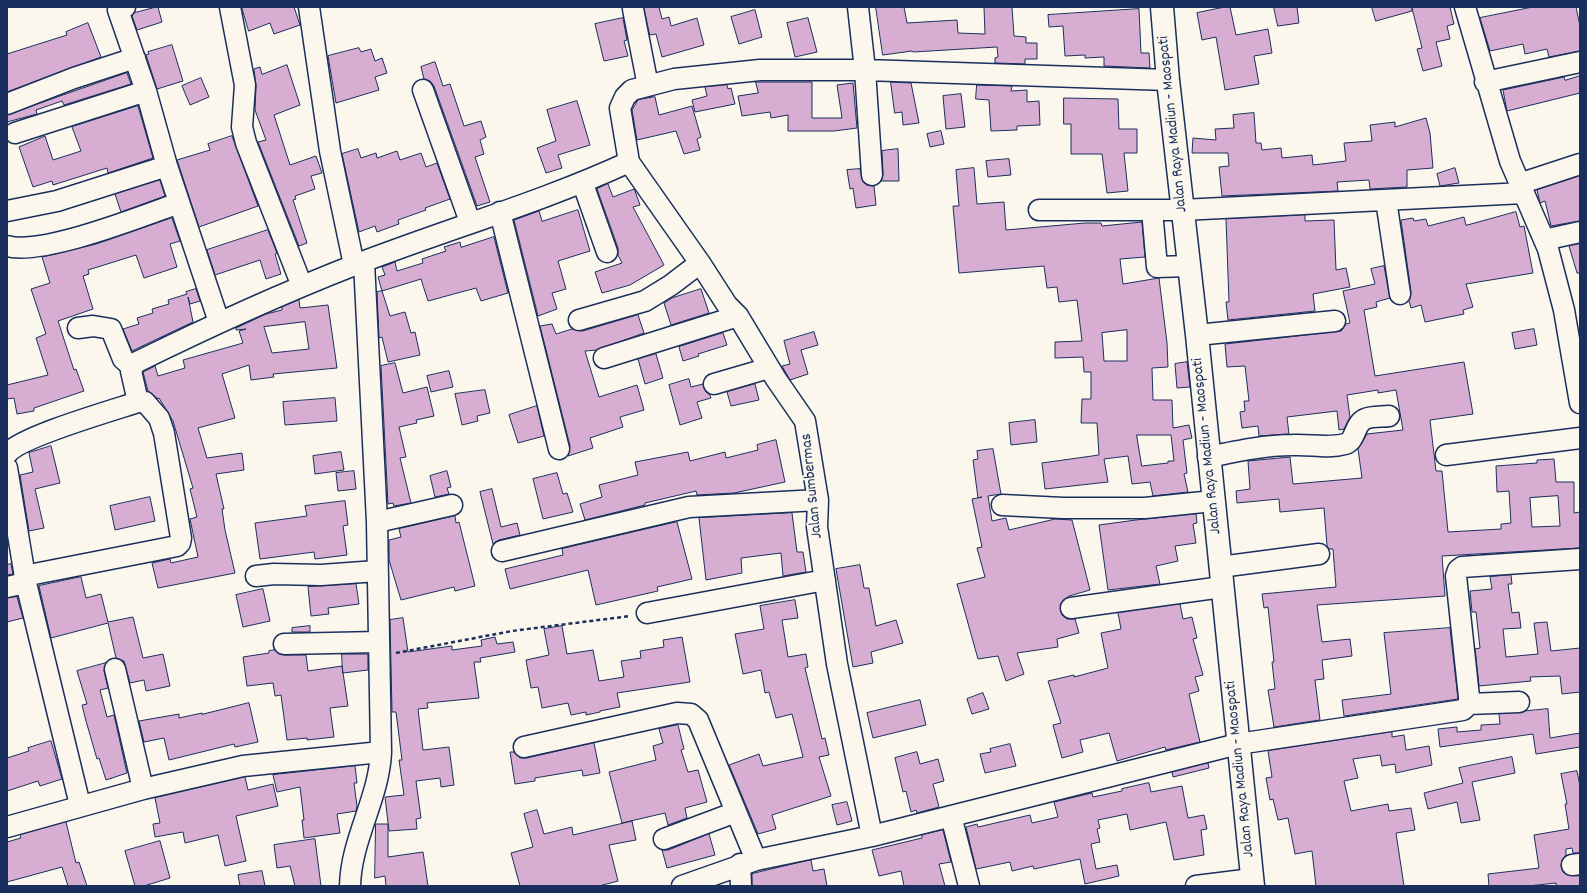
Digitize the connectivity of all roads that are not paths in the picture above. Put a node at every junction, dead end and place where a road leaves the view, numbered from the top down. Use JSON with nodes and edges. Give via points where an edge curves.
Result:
{"nodes":[{"id":1,"x":125,"y":7,"type":"edge"},
{"id":2,"x":230,"y":7,"type":"edge"},
{"id":3,"x":309,"y":7,"type":"edge"},
{"id":4,"x":858,"y":7,"type":"edge"},
{"id":5,"x":1162,"y":7,"type":"edge"},
{"id":6,"x":1465,"y":7,"type":"edge"},
{"id":7,"x":633,"y":9,"type":"dead end"},
{"id":8,"x":135,"y":58,"type":"junction"},
{"id":9,"x":1580,"y":62,"type":"edge"},
{"id":10,"x":865,"y":70,"type":"junction"},
{"id":11,"x":1168,"y":80,"type":"junction"},
{"id":12,"x":1485,"y":82,"type":"junction"},
{"id":13,"x":648,"y":86,"type":"junction"},
{"id":14,"x":422,"y":90,"type":"dead end"},
{"id":15,"x":146,"y":91,"type":"junction"},
{"id":16,"x":7,"y":104,"type":"edge"},
{"id":17,"x":14,"y":134,"type":"dead end"},
{"id":18,"x":629,"y":162,"type":"junction"},
{"id":19,"x":1580,"y":164,"type":"edge"},
{"id":20,"x":166,"y":166,"type":"junction"},
{"id":21,"x":872,"y":175,"type":"dead end"},
{"id":22,"x":583,"y":184,"type":"junction"},
{"id":23,"x":1522,"y":188,"type":"junction"},
{"id":24,"x":1386,"y":200,"type":"junction"},
{"id":25,"x":179,"y":203,"type":"junction"},
{"id":26,"x":1039,"y":210,"type":"dead end"},
{"id":27,"x":1152,"y":210,"type":"junction"},
{"id":28,"x":1182,"y":210,"type":"junction"},
{"id":29,"x":7,"y":212,"type":"edge"},
{"id":30,"x":500,"y":212,"type":"junction"},
{"id":31,"x":470,"y":222,"type":"junction"},
{"id":32,"x":1580,"y":232,"type":"edge"},
{"id":33,"x":1544,"y":240,"type":"junction"},
{"id":34,"x":7,"y":246,"type":"edge"},
{"id":35,"x":607,"y":252,"type":"dead end"},
{"id":36,"x":359,"y":263,"type":"junction"},
{"id":37,"x":700,"y":263,"type":"junction"},
{"id":38,"x":1189,"y":266,"type":"junction"},
{"id":39,"x":302,"y":286,"type":"junction"},
{"id":40,"x":1400,"y":294,"type":"dead end"},
{"id":41,"x":738,"y":316,"type":"junction"},
{"id":42,"x":578,"y":320,"type":"dead end"},
{"id":43,"x":1335,"y":321,"type":"dead end"},
{"id":44,"x":219,"y":322,"type":"junction"},
{"id":45,"x":78,"y":328,"type":"dead end"},
{"id":46,"x":1197,"y":335,"type":"junction"},
{"id":47,"x":604,"y":358,"type":"dead end"},
{"id":48,"x":132,"y":367,"type":"junction"},
{"id":49,"x":769,"y":368,"type":"junction"},
{"id":50,"x":714,"y":384,"type":"dead end"},
{"id":51,"x":138,"y":402,"type":"junction"},
{"id":52,"x":1580,"y":403,"type":"edge"},
{"id":53,"x":1389,"y":416,"type":"dead end"},
{"id":54,"x":39,"y":436,"type":"junction"},
{"id":55,"x":7,"y":437,"type":"edge"},
{"id":56,"x":1580,"y":438,"type":"edge"},
{"id":57,"x":559,"y":449,"type":"dead end"},
{"id":58,"x":7,"y":454,"type":"edge"},
{"id":59,"x":1446,"y":455,"type":"dead end"},
{"id":60,"x":1208,"y":456,"type":"junction"},
{"id":61,"x":8,"y":479,"type":"edge"},
{"id":62,"x":818,"y":500,"type":"junction"},
{"id":63,"x":1213,"y":501,"type":"junction"},
{"id":64,"x":452,"y":505,"type":"dead end"},
{"id":65,"x":1002,"y":505,"type":"dead end"},
{"id":66,"x":377,"y":522,"type":"junction"},
{"id":67,"x":502,"y":551,"type":"dead end"},
{"id":68,"x":1319,"y":554,"type":"dead end"},
{"id":69,"x":1580,"y":559,"type":"edge"},
{"id":70,"x":377,"y":570,"type":"junction"},
{"id":71,"x":256,"y":576,"type":"dead end"},
{"id":72,"x":1221,"y":577,"type":"junction"},
{"id":73,"x":825,"y":580,"type":"junction"},
{"id":74,"x":19,"y":582,"type":"edge"},
{"id":75,"x":1070,"y":608,"type":"dead end"},
{"id":76,"x":647,"y":613,"type":"road end"},
{"id":77,"x":284,"y":644,"type":"dead end"},
{"id":78,"x":378,"y":649,"type":"junction"},
{"id":79,"x":115,"y":669,"type":"dead end"},
{"id":80,"x":1519,"y":702,"type":"dead end"},
{"id":81,"x":1469,"y":704,"type":"junction"},
{"id":82,"x":1238,"y":744,"type":"junction"},
{"id":83,"x":524,"y":747,"type":"dead end"},
{"id":84,"x":380,"y":752,"type":"junction"},
{"id":85,"x":143,"y":789,"type":"junction"},
{"id":86,"x":80,"y":805,"type":"junction"},
{"id":87,"x":736,"y":812,"type":"junction"},
{"id":88,"x":951,"y":816,"type":"junction"},
{"id":89,"x":7,"y":827,"type":"edge"},
{"id":90,"x":872,"y":836,"type":"junction"},
{"id":91,"x":664,"y":839,"type":"dead end"},
{"id":92,"x":748,"y":862,"type":"junction"},
{"id":93,"x":1253,"y":882,"type":"edge"},
{"id":94,"x":350,"y":886,"type":"edge"},
{"id":95,"x":682,"y":886,"type":"edge"},
{"id":96,"x":741,"y":886,"type":"edge"},
{"id":97,"x":969,"y":886,"type":"edge"},
{"id":98,"x":1196,"y":886,"type":"edge"}],
"edges":[{"from":1,"to":8,"type":"street","via":[[118,10]]},
{"from":2,"to":39,"type":"street","via":[[245,85],[242,127],[246,143]]},
{"from":3,"to":36,"type":"street","via":[[330,151]]},
{"from":4,"to":10,"type":"street"},
{"from":5,"to":11,"type":"highway","name":"Jalan Raya Madiun - Maospati"},
{"from":6,"to":12,"type":"street"},
{"from":7,"to":13,"type":"street"},
{"from":8,"to":15,"type":"street"},
{"from":8,"to":16,"type":"street"},
{"from":9,"to":12,"type":"street"},
{"from":10,"to":11,"type":"street"},
{"from":10,"to":13,"type":"street","via":[[760,70],[674,79]]},
{"from":10,"to":21,"type":"street"},
{"from":11,"to":28,"type":"highway","name":"Jalan Raya Madiun - Maospati"},
{"from":12,"to":23,"type":"street","via":[[1510,161]]},
{"from":13,"to":18,"type":"street","via":[[632,90],[620,108]]},
{"from":14,"to":31,"type":"street"},
{"from":15,"to":17,"type":"street"},
{"from":15,"to":20,"type":"street"},
{"from":18,"to":22,"type":"street"},
{"from":18,"to":37,"type":"street","name":"Jalan Sumbermas"},
{"from":19,"to":23,"type":"street"},
{"from":20,"to":25,"type":"street"},
{"from":20,"to":29,"type":"street","via":[[57,201]]},
{"from":22,"to":30,"type":"street"},
{"from":22,"to":35,"type":"street"},
{"from":23,"to":24,"type":"street"},
{"from":23,"to":33,"type":"street"},
{"from":24,"to":28,"type":"street"},
{"from":24,"to":40,"type":"street"},
{"from":25,"to":34,"type":"street","via":[[62,240],[15,248]]},
{"from":25,"to":44,"type":"street"},
{"from":26,"to":27,"type":"street"},
{"from":27,"to":28,"type":"street"},
{"from":27,"to":38,"type":"street","via":[[1157,267]]},
{"from":28,"to":38,"type":"highway","name":"Jalan Raya Madiun - Maospati"},
{"from":30,"to":31,"type":"street"},
{"from":30,"to":57,"type":"street"},
{"from":31,"to":36,"type":"street"},
{"from":32,"to":33,"type":"street"},
{"from":33,"to":52,"type":"street","via":[[1564,310]]},
{"from":36,"to":39,"type":"street"},
{"from":36,"to":66,"type":"street"},
{"from":37,"to":41,"type":"street","name":"Jalan Sumbermas","via":[[727,305]]},
{"from":37,"to":42,"type":"street","via":[[671,286],[645,300]]},
{"from":38,"to":46,"type":"highway","name":"Jalan Raya Madiun - Maospati"},
{"from":39,"to":44,"type":"street"},
{"from":41,"to":47,"type":"street"},
{"from":41,"to":49,"type":"street","name":"Jalan Sumbermas"},
{"from":43,"to":46,"type":"street"},
{"from":44,"to":48,"type":"street","via":[[135,363]]},
{"from":45,"to":48,"type":"street","via":[[93,326],[111,329],[123,360]]},
{"from":46,"to":60,"type":"highway","name":"Jalan Raya Madiun - Maospati"},
{"from":48,"to":51,"type":"street"},
{"from":49,"to":50,"type":"street"},
{"from":49,"to":62,"type":"street","name":"Jalan Sumbermas","via":[[806,421]]},
{"from":51,"to":54,"type":"street"},
{"from":51,"to":74,"type":"street","via":[[145,402],[154,411],[164,433],[180,543]]},
{"from":53,"to":60,"type":"street","via":[[1365,419],[1356,427],[1353,437],[1347,444],[1328,448],[1294,445],[1255,448]]},
{"from":54,"to":55,"type":"street"},
{"from":54,"to":58,"type":"street","via":[[12,447]]},
{"from":56,"to":59,"type":"street"},
{"from":60,"to":63,"type":"highway","name":"Jalan Raya Madiun - Maospati"},
{"from":61,"to":74,"type":"street"},
{"from":62,"to":67,"type":"street","via":[[689,507]]},
{"from":62,"to":73,"type":"street","name":"Jalan Sumbermas","via":[[817,527]]},
{"from":63,"to":65,"type":"street","via":[[1145,508]]},
{"from":63,"to":72,"type":"highway","name":"Jalan Raya Madiun - Maospati"},
{"from":64,"to":66,"type":"street"},
{"from":66,"to":70,"type":"street"},
{"from":68,"to":72,"type":"street"},
{"from":69,"to":81,"type":"street","via":[[1462,567],[1458,570],[1456,576]]},
{"from":70,"to":71,"type":"street","via":[[321,575]]},
{"from":70,"to":78,"type":"street"},
{"from":72,"to":75,"type":"street"},
{"from":72,"to":82,"type":"highway","name":"Jalan Raya Madiun - Maospati"},
{"from":73,"to":76,"type":"street"},
{"from":73,"to":90,"type":"street","name":"Jalan Sumbermas","via":[[836,664]]},
{"from":74,"to":86,"type":"street"},
{"from":77,"to":78,"type":"street"},
{"from":78,"to":84,"type":"street"},
{"from":79,"to":85,"type":"street"},
{"from":80,"to":81,"type":"street"},
{"from":81,"to":82,"type":"street","via":[[1456,712]]},
{"from":82,"to":88,"type":"street"},
{"from":82,"to":93,"type":"highway","name":"Jalan Raya Madiun - Maospati"},
{"from":83,"to":87,"type":"street","via":[[677,713],[691,714],[698,720]]},
{"from":84,"to":85,"type":"street","via":[[243,766]]},
{"from":84,"to":94,"type":"street","via":[[380,772],[353,855]]},
{"from":85,"to":86,"type":"street"},
{"from":86,"to":89,"type":"street"},
{"from":87,"to":91,"type":"street"},
{"from":87,"to":92,"type":"street"},
{"from":88,"to":90,"type":"street"},
{"from":88,"to":97,"type":"street"},
{"from":90,"to":92,"type":"street"},
{"from":92,"to":95,"type":"street"},
{"from":92,"to":96,"type":"street"},
{"from":93,"to":98,"type":"street"}]}
